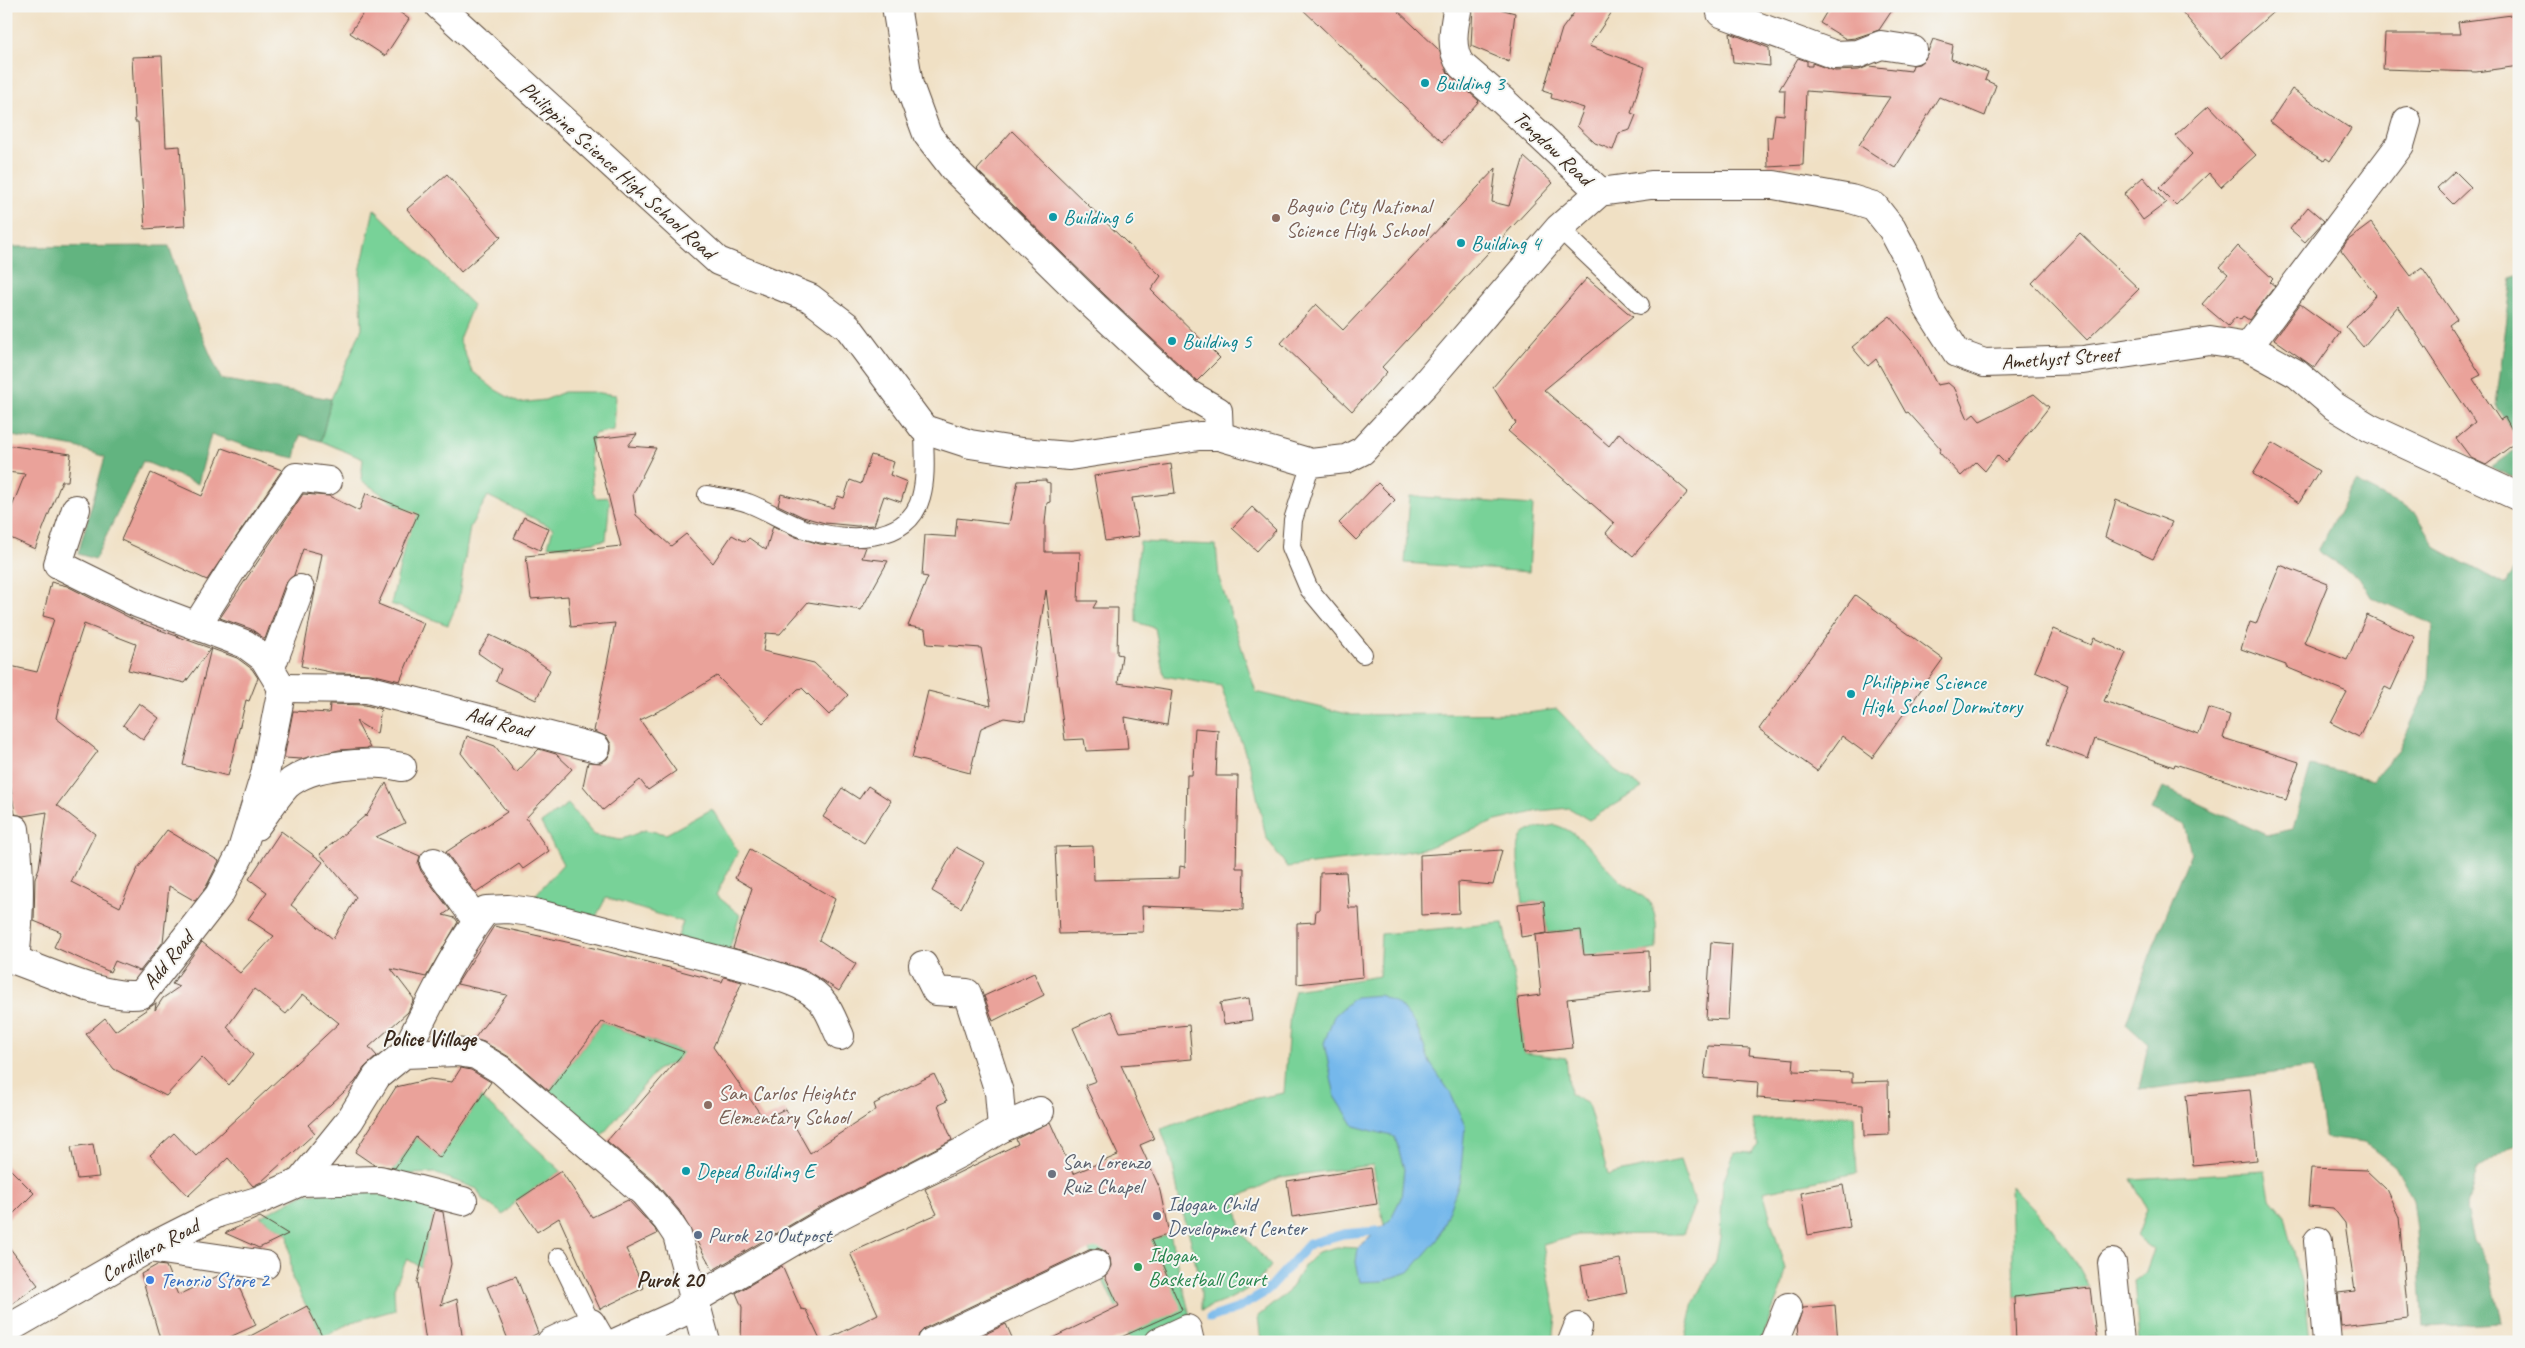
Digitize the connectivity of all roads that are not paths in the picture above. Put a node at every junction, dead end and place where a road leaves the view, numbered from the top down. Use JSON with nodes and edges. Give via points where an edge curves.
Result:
{"nodes":[{"id":1,"x":439,"y":6,"type":"edge"},
{"id":2,"x":896,"y":6,"type":"edge"},
{"id":3,"x":1458,"y":6,"type":"edge"},
{"id":4,"x":1720,"y":6,"type":"edge"},
{"id":5,"x":1913,"y":50,"type":"dead end"},
{"id":6,"x":2407,"y":121,"type":"dead end"},
{"id":7,"x":1600,"y":192,"type":"junction"},
{"id":8,"x":1559,"y":228,"type":"junction"},
{"id":9,"x":1640,"y":305,"type":"dead end"},
{"id":10,"x":2248,"y":347,"type":"junction"},
{"id":11,"x":924,"y":429,"type":"junction"},
{"id":12,"x":1219,"y":436,"type":"junction"},
{"id":13,"x":1311,"y":463,"type":"junction"},
{"id":14,"x":328,"y":481,"type":"dead end"},
{"id":15,"x":707,"y":495,"type":"dead end"},
{"id":16,"x":2519,"y":497,"type":"edge"},
{"id":17,"x":76,"y":509,"type":"dead end"},
{"id":18,"x":300,"y":589,"type":"dead end"},
{"id":19,"x":197,"y":624,"type":"junction"},
{"id":20,"x":1363,"y":654,"type":"dead end"},
{"id":21,"x":276,"y":677,"type":"junction"},
{"id":22,"x":596,"y":748,"type":"dead end"},
{"id":23,"x":402,"y":767,"type":"dead end"},
{"id":24,"x":15,"y":829,"type":"dead end"},
{"id":25,"x":247,"y":837,"type":"junction"},
{"id":26,"x":434,"y":862,"type":"dead end"},
{"id":27,"x":477,"y":921,"type":"junction"},
{"id":28,"x":10,"y":959,"type":"edge"},
{"id":29,"x":923,"y":965,"type":"dead end"},
{"id":30,"x":840,"y":1036,"type":"dead end"},
{"id":31,"x":404,"y":1054,"type":"junction"},
{"id":32,"x":1040,"y":1112,"type":"dead end"},
{"id":33,"x":1002,"y":1128,"type":"junction"},
{"id":34,"x":300,"y":1182,"type":"junction"},
{"id":35,"x":463,"y":1201,"type":"dead end"},
{"id":36,"x":2318,"y":1241,"type":"dead end"},
{"id":37,"x":148,"y":1248,"type":"junction"},
{"id":38,"x":559,"y":1257,"type":"dead end"},
{"id":39,"x":2112,"y":1263,"type":"dead end"},
{"id":40,"x":1096,"y":1264,"type":"dead end"},
{"id":41,"x":265,"y":1265,"type":"dead end"},
{"id":42,"x":695,"y":1299,"type":"junction"},
{"id":43,"x":1788,"y":1307,"type":"dead end"},
{"id":44,"x":6,"y":1330,"type":"edge"},
{"id":45,"x":596,"y":1332,"type":"edge"},
{"id":46,"x":551,"y":1342,"type":"edge"},
{"id":47,"x":617,"y":1342,"type":"edge"},
{"id":48,"x":706,"y":1342,"type":"edge"},
{"id":49,"x":932,"y":1342,"type":"edge"},
{"id":50,"x":1158,"y":1342,"type":"edge"},
{"id":51,"x":1190,"y":1342,"type":"edge"},
{"id":52,"x":1774,"y":1342,"type":"edge"},
{"id":53,"x":2120,"y":1342,"type":"edge"},
{"id":54,"x":2327,"y":1342,"type":"edge"}],
"edges":[{"from":1,"to":11,"type":"street","name":"Philippine Science High School Road","via":[[718,261],[810,298],[848,327]]},
{"from":2,"to":12,"type":"street","via":[[909,85],[927,134],[954,169],[1094,306],[1187,393],[1218,411]]},
{"from":3,"to":7,"type":"street","name":"Tengdow Road","via":[[1453,47],[1461,65]]},
{"from":4,"to":5,"type":"street","via":[[1721,13],[1738,21],[1835,55],[1858,54],[1881,46]]},
{"from":6,"to":10,"type":"street","via":[[2400,145]]},
{"from":7,"to":8,"type":"street"},
{"from":7,"to":10,"type":"street","name":"Amethyst Street","via":[[1651,185],[1774,185],[1874,206],[1892,228],[1927,306],[1957,354],[1984,363],[2083,360],[2210,341]]},
{"from":8,"to":9,"type":"lane"},
{"from":8,"to":13,"type":"street","via":[[1424,385],[1362,451],[1346,459]]},
{"from":10,"to":16,"type":"street","name":"Amethyst Street","via":[[2297,374],[2334,406],[2370,428]]},
{"from":11,"to":12,"type":"street","via":[[970,444],[1070,456],[1199,436]]},
{"from":11,"to":15,"type":"lane","via":[[925,464],[921,497],[910,520],[893,532],[867,536],[808,530],[747,503]]},
{"from":12,"to":13,"type":"street"},
{"from":13,"to":20,"type":"lane","via":[[1293,520],[1291,547],[1309,589]]},
{"from":14,"to":19,"type":"street","via":[[296,477]]},
{"from":17,"to":19,"type":"street","via":[[58,564],[139,604]]},
{"from":18,"to":21,"type":"street","name":"Add Road"},
{"from":19,"to":21,"type":"street","via":[[245,644]]},
{"from":21,"to":22,"type":"street","name":"Add Road","via":[[367,689]]},
{"from":21,"to":25,"type":"street","name":"Add Road","via":[[265,774]]},
{"from":23,"to":25,"type":"street","name":"Add Road","via":[[352,764],[305,776],[287,785]]},
{"from":24,"to":28,"type":"street","name":"Add Road","via":[[20,893]]},
{"from":25,"to":28,"type":"street","name":"Add Road","via":[[219,895],[142,994],[129,996],[111,992]]},
{"from":26,"to":27,"type":"street"},
{"from":27,"to":30,"type":"street","via":[[486,910],[531,912],[754,969],[804,987],[824,1003]]},
{"from":27,"to":31,"type":"street"},
{"from":29,"to":33,"type":"street","via":[[936,991],[967,993],[998,1092]]},
{"from":31,"to":34,"type":"street","name":"Cordillera Road","via":[[377,1076],[350,1120]]},
{"from":31,"to":42,"type":"street","via":[[435,1051],[476,1055],[501,1070],[644,1193],[677,1235]]},
{"from":32,"to":33,"type":"street"},
{"from":33,"to":42,"type":"street","via":[[823,1224]]},
{"from":34,"to":35,"type":"street","name":"Cordillera Road","via":[[380,1180]]},
{"from":34,"to":37,"type":"street","name":"Cordillera Road","via":[[257,1201],[218,1213]]},
{"from":36,"to":54,"type":"street"},
{"from":37,"to":41,"type":"street"},
{"from":37,"to":44,"type":"street","name":"Cordillera Road"},
{"from":38,"to":45,"type":"lane"},
{"from":39,"to":53,"type":"street"},
{"from":40,"to":49,"type":"street"},
{"from":42,"to":47,"type":"street","via":[[679,1314]]},
{"from":42,"to":48,"type":"street"},
{"from":43,"to":52,"type":"street"},
{"from":45,"to":46,"type":"street"},
{"from":50,"to":51,"type":"street","via":[[1187,1329]]}]}
